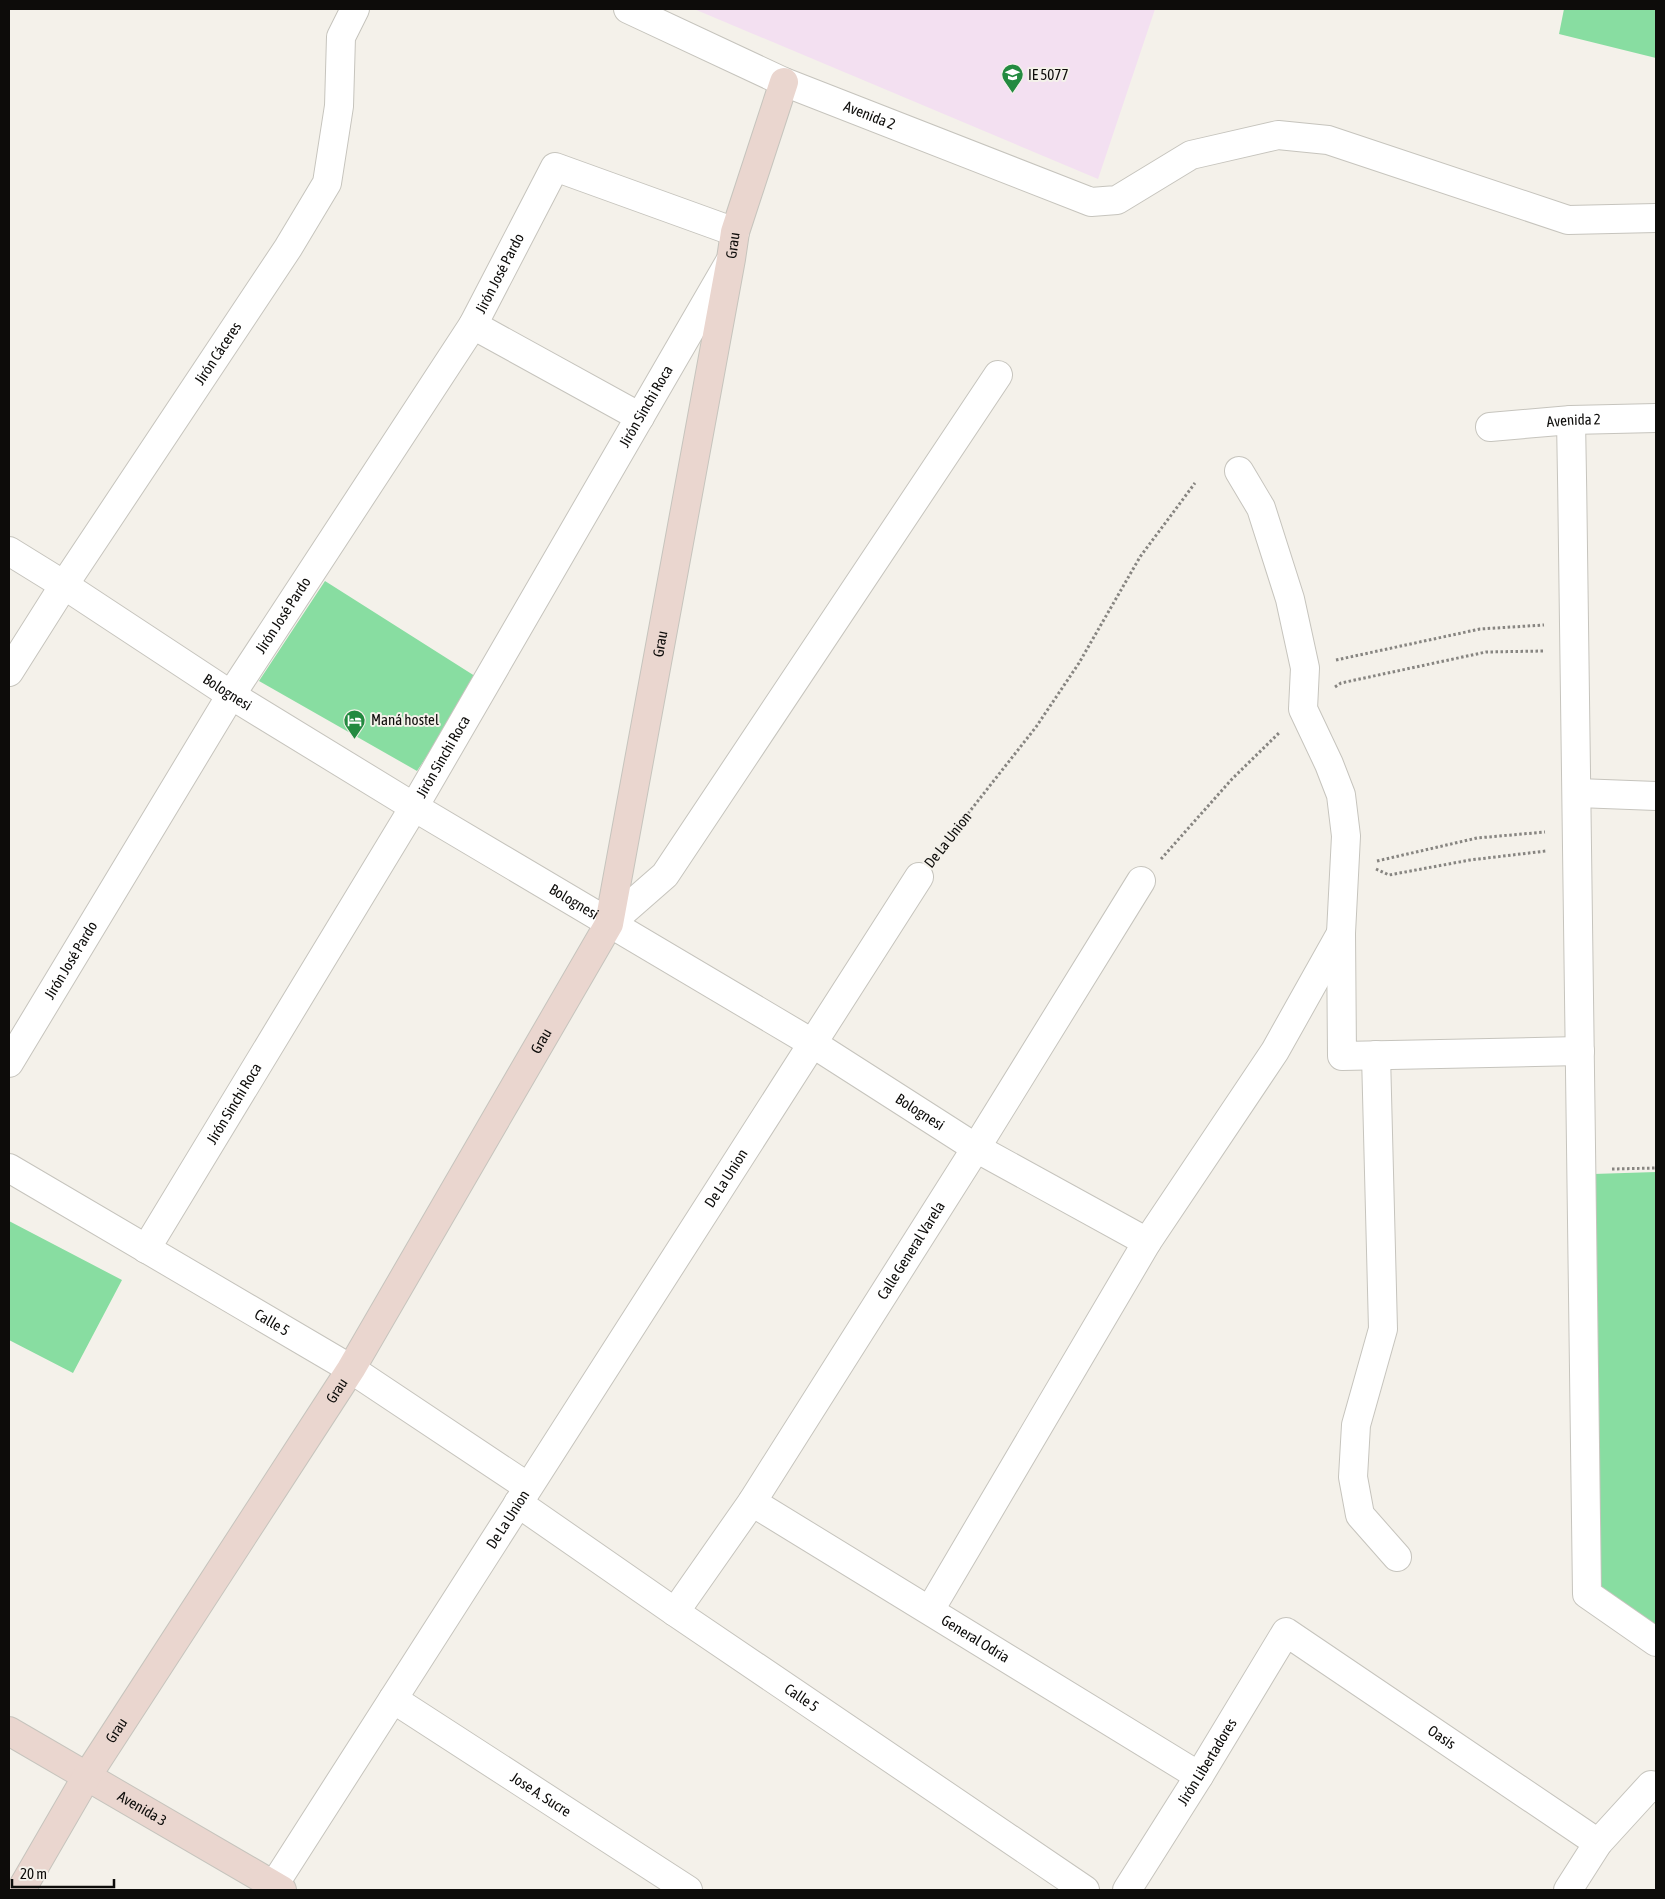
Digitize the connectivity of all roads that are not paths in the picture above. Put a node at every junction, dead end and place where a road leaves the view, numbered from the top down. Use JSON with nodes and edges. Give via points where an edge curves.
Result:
{"nodes":[{"id":1,"x":355,"y":9,"type":"edge"},
{"id":2,"x":628,"y":9,"type":"edge"},
{"id":3,"x":784,"y":82,"type":"junction"},
{"id":4,"x":1656,"y":218,"type":"edge"},
{"id":5,"x":735,"y":232,"type":"junction"},
{"id":6,"x":732,"y":259,"type":"junction"},
{"id":7,"x":473,"y":325,"type":"junction"},
{"id":8,"x":998,"y":375,"type":"dead end"},
{"id":9,"x":640,"y":417,"type":"junction"},
{"id":10,"x":1656,"y":418,"type":"edge"},
{"id":11,"x":1571,"y":420,"type":"junction"},
{"id":12,"x":1490,"y":427,"type":"dead end"},
{"id":13,"x":1239,"y":471,"type":"dead end"},
{"id":14,"x":9,"y":551,"type":"edge"},
{"id":15,"x":64,"y":585,"type":"junction"},
{"id":16,"x":9,"y":672,"type":"edge"},
{"id":17,"x":231,"y":695,"type":"junction"},
{"id":18,"x":1578,"y":794,"type":"junction"},
{"id":19,"x":1656,"y":796,"type":"edge"},
{"id":20,"x":414,"y":807,"type":"junction"},
{"id":21,"x":919,"y":877,"type":"road end"},
{"id":22,"x":1141,"y":881,"type":"road end"},
{"id":23,"x":609,"y":924,"type":"junction"},
{"id":24,"x":1341,"y":933,"type":"junction"},
{"id":25,"x":812,"y":1043,"type":"junction"},
{"id":26,"x":1580,"y":1051,"type":"junction"},
{"id":27,"x":1376,"y":1055,"type":"junction"},
{"id":28,"x":9,"y":1063,"type":"edge"},
{"id":29,"x":976,"y":1148,"type":"junction"},
{"id":30,"x":9,"y":1168,"type":"edge"},
{"id":31,"x":1147,"y":1242,"type":"junction"},
{"id":32,"x":146,"y":1249,"type":"junction"},
{"id":33,"x":351,"y":1369,"type":"junction"},
{"id":34,"x":523,"y":1495,"type":"junction"},
{"id":35,"x":752,"y":1502,"type":"junction"},
{"id":36,"x":1397,"y":1557,"type":"dead end"},
{"id":37,"x":930,"y":1610,"type":"junction"},
{"id":38,"x":675,"y":1612,"type":"junction"},
{"id":39,"x":1286,"y":1632,"type":"joint"},
{"id":40,"x":1656,"y":1642,"type":"edge"},
{"id":41,"x":393,"y":1699,"type":"junction"},
{"id":42,"x":9,"y":1731,"type":"edge"},
{"id":43,"x":87,"y":1776,"type":"junction"},
{"id":44,"x":1200,"y":1776,"type":"junction"},
{"id":45,"x":1654,"y":1786,"type":"edge"},
{"id":46,"x":1598,"y":1843,"type":"junction"},
{"id":47,"x":278,"y":1888,"type":"edge"},
{"id":48,"x":21,"y":1890,"type":"edge"},
{"id":49,"x":688,"y":1890,"type":"edge"},
{"id":50,"x":1084,"y":1890,"type":"edge"},
{"id":51,"x":1127,"y":1890,"type":"edge"},
{"id":52,"x":1568,"y":1890,"type":"edge"}],
"edges":[{"from":1,"to":15,"type":"street","name":"Jirón Cáceres","via":[[341,37],[340,106],[327,184]]},
{"from":2,"to":3,"type":"street","name":"Avenida 2"},
{"from":3,"to":4,"type":"street","name":"Avenida 2","via":[[1090,202],[1117,200],[1191,155],[1278,135],[1328,140],[1568,220]]},
{"from":3,"to":5,"type":"street","name":"Grau"},
{"from":5,"to":6,"type":"street","name":"Grau"},
{"from":5,"to":7,"type":"street","name":"Jirón José Pardo","via":[[555,167]]},
{"from":6,"to":9,"type":"street","name":"Jirón Sinchi Roca"},
{"from":6,"to":23,"type":"street","name":"Grau"},
{"from":7,"to":9,"type":"street"},
{"from":7,"to":17,"type":"street","name":"Jirón José Pardo"},
{"from":8,"to":23,"type":"street","via":[[665,874]]},
{"from":9,"to":20,"type":"street","name":"Jirón Sinchi Roca"},
{"from":10,"to":11,"type":"street","name":"Avenida 2"},
{"from":11,"to":12,"type":"street","name":"Avenida 2"},
{"from":11,"to":18,"type":"street"},
{"from":13,"to":24,"type":"street","via":[[1261,508],[1290,599],[1305,668],[1303,708],[1341,795],[1346,836],[1354,862]]},
{"from":14,"to":15,"type":"street","name":"Bolognesi"},
{"from":15,"to":16,"type":"street","name":"Jirón Cáceres"},
{"from":15,"to":17,"type":"street","name":"Bolognesi"},
{"from":17,"to":20,"type":"street","name":"Bolognesi"},
{"from":17,"to":28,"type":"street","name":"Jirón José Pardo"},
{"from":18,"to":19,"type":"street"},
{"from":18,"to":26,"type":"street"},
{"from":20,"to":23,"type":"street","name":"Bolognesi"},
{"from":20,"to":32,"type":"street","name":"Jirón Sinchi Roca"},
{"from":21,"to":25,"type":"street","name":"De La Union"},
{"from":22,"to":29,"type":"street","name":"Calle General Varela"},
{"from":23,"to":25,"type":"street","name":"Bolognesi"},
{"from":23,"to":33,"type":"street","name":"Grau"},
{"from":24,"to":27,"type":"street","via":[[1342,1056]]},
{"from":24,"to":31,"type":"street","via":[[1275,1051]]},
{"from":25,"to":29,"type":"street","name":"Bolognesi"},
{"from":25,"to":34,"type":"street","name":"De La Union"},
{"from":26,"to":27,"type":"street"},
{"from":26,"to":40,"type":"street","via":[[1587,1594]]},
{"from":27,"to":36,"type":"street","via":[[1384,1329],[1356,1424],[1353,1476],[1360,1515]]},
{"from":29,"to":31,"type":"street","name":"Bolognesi"},
{"from":29,"to":35,"type":"street","name":"Calle General Varela"},
{"from":30,"to":32,"type":"street","name":"Calle 5"},
{"from":31,"to":37,"type":"street"},
{"from":32,"to":33,"type":"street","name":"Calle 5"},
{"from":33,"to":34,"type":"street","name":"Calle 5"},
{"from":33,"to":43,"type":"street","name":"Grau"},
{"from":34,"to":38,"type":"street","name":"Calle 5"},
{"from":34,"to":41,"type":"street","name":"De La Union"},
{"from":35,"to":37,"type":"street","name":"General Odria"},
{"from":35,"to":38,"type":"street","name":"Calle General Varela"},
{"from":37,"to":44,"type":"street","name":"General Odria"},
{"from":38,"to":50,"type":"street","name":"Calle 5"},
{"from":39,"to":44,"type":"street","name":"Jirón Libertadores"},
{"from":39,"to":46,"type":"street","name":"Oasis"},
{"from":41,"to":47,"type":"street","name":"De La Union"},
{"from":41,"to":49,"type":"street","name":"Jose A. Sucre"},
{"from":42,"to":43,"type":"street","name":"Avenida 3"},
{"from":43,"to":47,"type":"street","name":"Avenida 3"},
{"from":43,"to":48,"type":"street","name":"Grau"},
{"from":44,"to":51,"type":"street","name":"Jirón Libertadores"},
{"from":45,"to":46,"type":"street"},
{"from":46,"to":52,"type":"street"}]}
